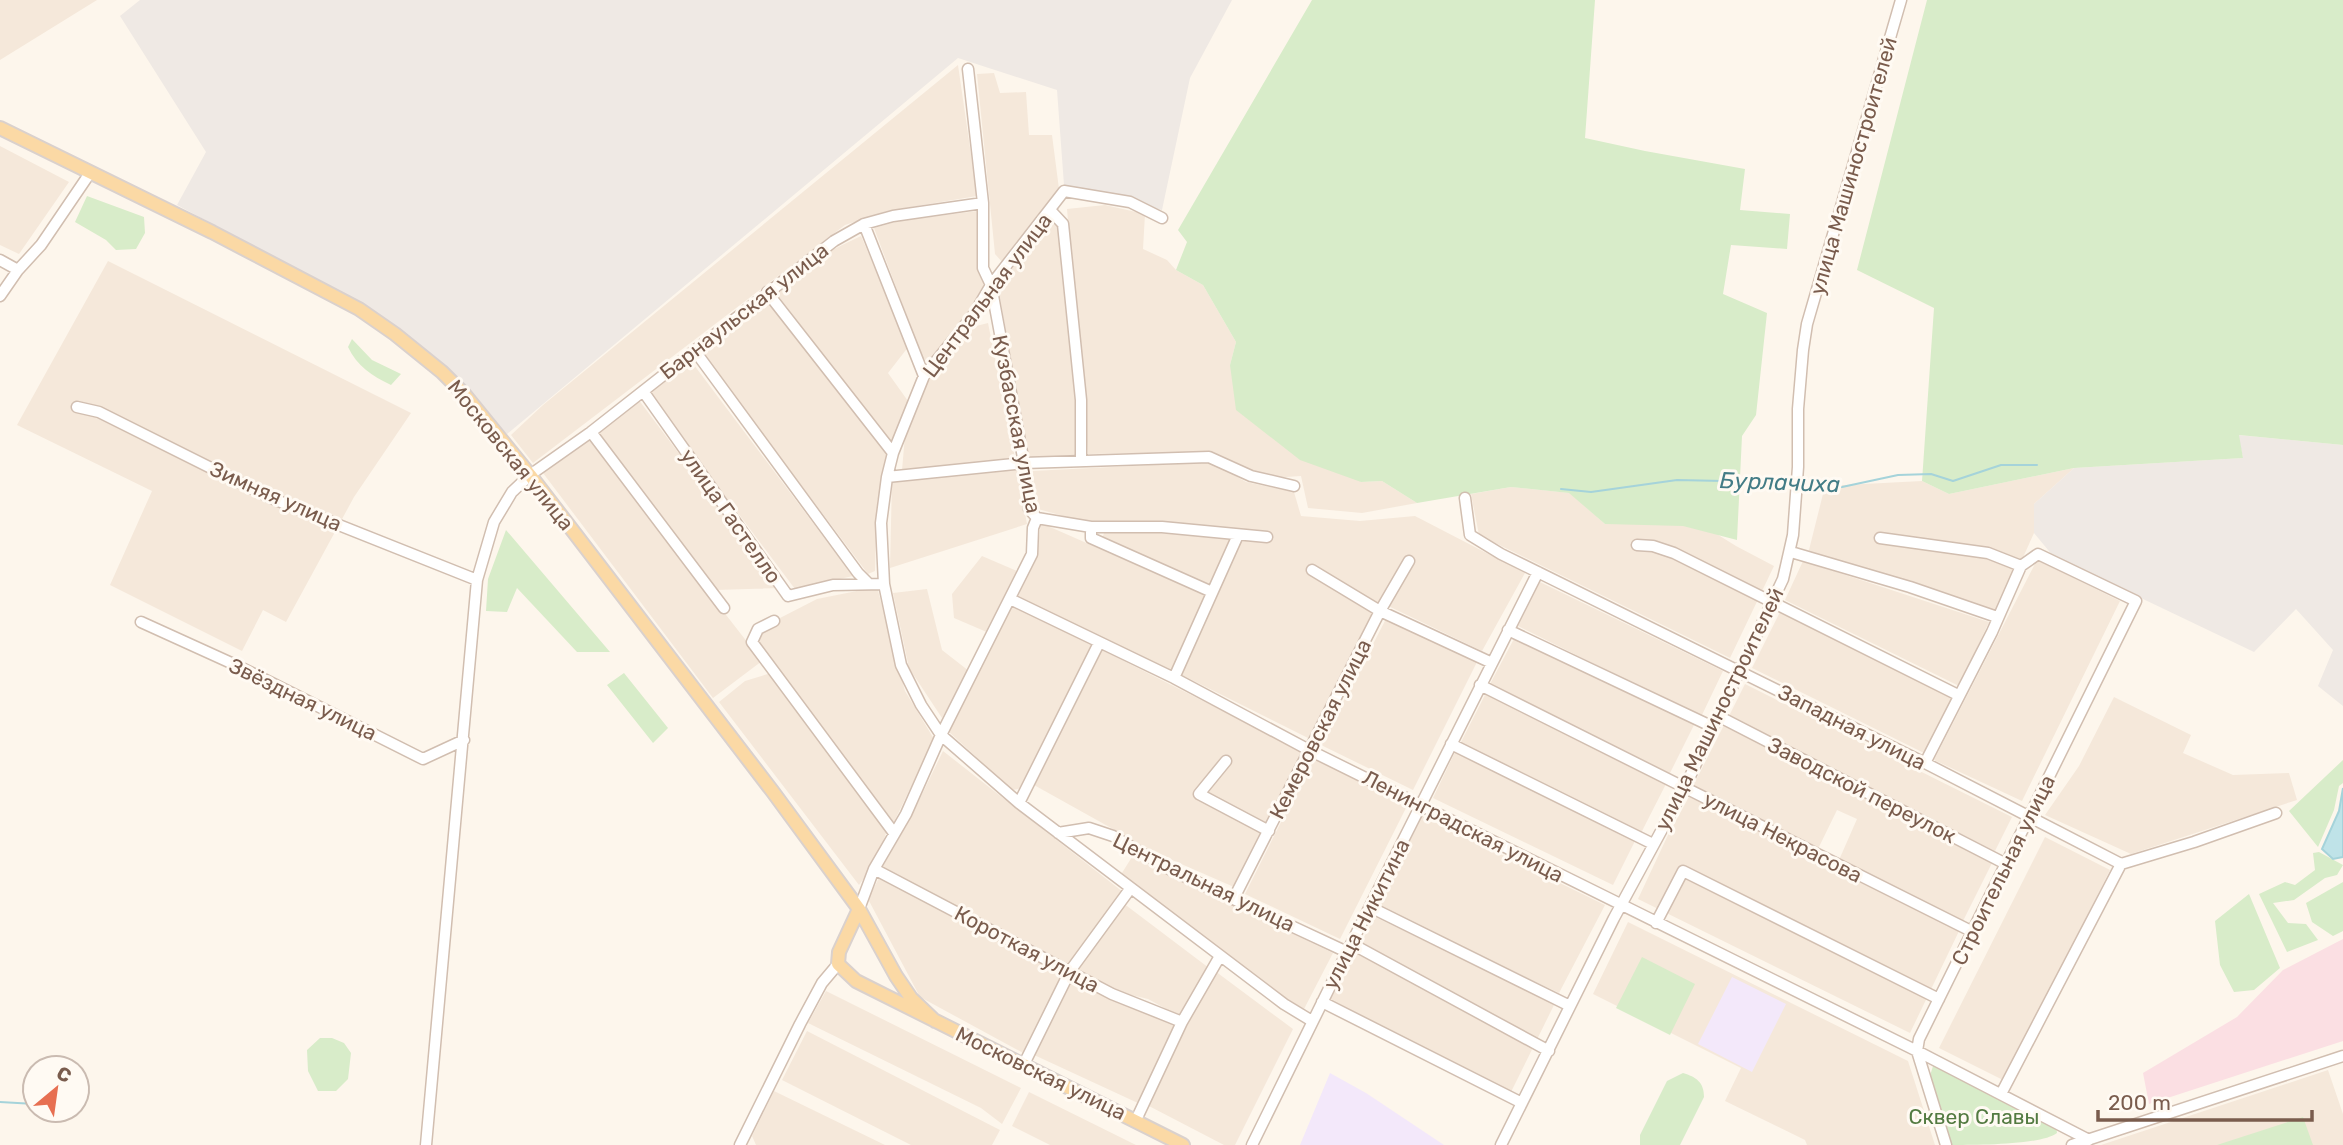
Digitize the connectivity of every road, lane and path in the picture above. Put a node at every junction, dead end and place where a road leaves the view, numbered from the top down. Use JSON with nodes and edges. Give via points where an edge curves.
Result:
{"nodes":[{"id":1,"x":1900,"y":0,"type":"edge"},
{"id":2,"x":968,"y":69,"type":"dead end"},
{"id":3,"x":0,"y":128,"type":"edge"},
{"id":4,"x":90,"y":173,"type":"junction"},
{"id":5,"x":983,"y":203,"type":"junction"},
{"id":6,"x":1050,"y":210,"type":"junction"},
{"id":7,"x":1162,"y":218,"type":"dead end"},
{"id":8,"x":864,"y":224,"type":"junction"},
{"id":9,"x":0,"y":260,"type":"edge"},
{"id":10,"x":18,"y":270,"type":"junction"},
{"id":11,"x":991,"y":285,"type":"junction"},
{"id":12,"x":768,"y":292,"type":"junction"},
{"id":13,"x":0,"y":296,"type":"edge"},
{"id":14,"x":695,"y":351,"type":"junction"},
{"id":15,"x":924,"y":376,"type":"junction"},
{"id":16,"x":643,"y":391,"type":"junction"},
{"id":17,"x":77,"y":407,"type":"dead end"},
{"id":18,"x":591,"y":432,"type":"junction"},
{"id":19,"x":893,"y":453,"type":"junction"},
{"id":20,"x":1081,"y":461,"type":"junction"},
{"id":21,"x":1024,"y":463,"type":"junction"},
{"id":22,"x":530,"y":475,"type":"junction"},
{"id":23,"x":887,"y":477,"type":"junction"},
{"id":24,"x":1294,"y":486,"type":"dead end"},
{"id":25,"x":1465,"y":498,"type":"dead end"},
{"id":26,"x":1037,"y":518,"type":"junction"},
{"id":27,"x":1091,"y":527,"type":"junction"},
{"id":28,"x":1238,"y":535,"type":"junction"},
{"id":29,"x":1266,"y":537,"type":"dead end"},
{"id":30,"x":1880,"y":538,"type":"dead end"},
{"id":31,"x":1637,"y":545,"type":"dead end"},
{"id":32,"x":1791,"y":552,"type":"junction"},
{"id":33,"x":1409,"y":561,"type":"dead end"},
{"id":34,"x":2021,"y":566,"type":"junction"},
{"id":35,"x":1312,"y":570,"type":"dead end"},
{"id":36,"x":1538,"y":572,"type":"junction"},
{"id":37,"x":477,"y":580,"type":"junction"},
{"id":38,"x":868,"y":583,"type":"junction"},
{"id":39,"x":884,"y":584,"type":"junction"},
{"id":40,"x":1212,"y":592,"type":"junction"},
{"id":41,"x":1010,"y":599,"type":"junction"},
{"id":42,"x":1774,"y":602,"type":"junction"},
{"id":43,"x":724,"y":608,"type":"dead end"},
{"id":44,"x":1380,"y":611,"type":"junction"},
{"id":45,"x":1997,"y":617,"type":"junction"},
{"id":46,"x":774,"y":621,"type":"dead end"},
{"id":47,"x":141,"y":622,"type":"dead end"},
{"id":48,"x":1508,"y":630,"type":"junction"},
{"id":49,"x":1099,"y":643,"type":"junction"},
{"id":50,"x":1492,"y":663,"type":"junction"},
{"id":51,"x":1741,"y":671,"type":"junction"},
{"id":52,"x":1174,"y":678,"type":"junction"},
{"id":53,"x":1480,"y":685,"type":"junction"},
{"id":54,"x":1958,"y":695,"type":"junction"},
{"id":55,"x":1718,"y":716,"type":"junction"},
{"id":56,"x":1713,"y":727,"type":"junction"},
{"id":57,"x":941,"y":735,"type":"junction"},
{"id":58,"x":464,"y":740,"type":"junction"},
{"id":59,"x":1451,"y":744,"type":"junction"},
{"id":60,"x":1309,"y":750,"type":"junction"},
{"id":61,"x":1226,"y":761,"type":"dead end"},
{"id":62,"x":1926,"y":763,"type":"junction"},
{"id":63,"x":1685,"y":787,"type":"junction"},
{"id":64,"x":1019,"y":803,"type":"junction"},
{"id":65,"x":1421,"y":805,"type":"junction"},
{"id":66,"x":2276,"y":813,"type":"dead end"},
{"id":67,"x":2030,"y":817,"type":"junction"},
{"id":68,"x":1269,"y":831,"type":"junction"},
{"id":69,"x":894,"y":833,"type":"junction"},
{"id":70,"x":1058,"y":833,"type":"junction"},
{"id":71,"x":1653,"y":844,"type":"junction"},
{"id":72,"x":2006,"y":864,"type":"junction"},
{"id":73,"x":2121,"y":864,"type":"junction"},
{"id":74,"x":874,"y":869,"type":"junction"},
{"id":75,"x":1130,"y":889,"type":"junction"},
{"id":76,"x":1234,"y":898,"type":"junction"},
{"id":77,"x":1622,"y":906,"type":"junction"},
{"id":78,"x":1370,"y":907,"type":"junction"},
{"id":79,"x":859,"y":909,"type":"junction"},
{"id":80,"x":1656,"y":923,"type":"junction"},
{"id":81,"x":848,"y":930,"type":"junction"},
{"id":82,"x":871,"y":930,"type":"junction"},
{"id":83,"x":1973,"y":932,"type":"junction"},
{"id":84,"x":1349,"y":948,"type":"junction"},
{"id":85,"x":1220,"y":956,"type":"junction"},
{"id":86,"x":838,"y":964,"type":"junction"},
{"id":87,"x":1070,"y":971,"type":"junction"},
{"id":88,"x":896,"y":976,"type":"junction"},
{"id":89,"x":884,"y":996,"type":"junction"},
{"id":90,"x":1939,"y":999,"type":"junction"},
{"id":91,"x":1322,"y":1002,"type":"junction"},
{"id":92,"x":1570,"y":1006,"type":"junction"},
{"id":93,"x":936,"y":1021,"type":"junction"},
{"id":94,"x":1312,"y":1021,"type":"junction"},
{"id":95,"x":1182,"y":1022,"type":"junction"},
{"id":96,"x":1549,"y":1051,"type":"junction"},
{"id":97,"x":1917,"y":1051,"type":"junction"},
{"id":98,"x":2343,"y":1056,"type":"edge"},
{"id":99,"x":1024,"y":1064,"type":"junction"},
{"id":100,"x":2001,"y":1094,"type":"junction"},
{"id":101,"x":1522,"y":1103,"type":"junction"},
{"id":102,"x":1136,"y":1120,"type":"junction"},
{"id":103,"x":2089,"y":1140,"type":"junction"},
{"id":104,"x":426,"y":1145,"type":"edge"},
{"id":105,"x":740,"y":1145,"type":"edge"},
{"id":106,"x":1183,"y":1145,"type":"edge"},
{"id":107,"x":1252,"y":1145,"type":"edge"},
{"id":108,"x":1501,"y":1145,"type":"edge"},
{"id":109,"x":1946,"y":1145,"type":"edge"},
{"id":110,"x":2072,"y":1145,"type":"edge"}],
"edges":[{"from":1,"to":32,"type":"street","name":"улица Машиностроителей","via":[[1807,324]]},
{"from":2,"to":5,"type":"street","name":"Кузбасская улица"},
{"from":3,"to":4,"type":"main road","name":"Московская улица"},
{"from":4,"to":10,"type":"street","via":[[41,245]]},
{"from":4,"to":22,"type":"main road","name":"Московская улица","via":[[382,324],[465,395]]},
{"from":5,"to":8,"type":"street","name":"Барнаульская улица"},
{"from":5,"to":11,"type":"street","name":"Кузбасская улица","via":[[983,268]]},
{"from":6,"to":7,"type":"street","name":"Центральная улица","via":[[1064,191],[1130,202]]},
{"from":6,"to":11,"type":"street","name":"Центральная улица"},
{"from":6,"to":20,"type":"street","via":[[1063,223],[1081,400]]},
{"from":8,"to":12,"type":"street","name":"Барнаульская улица"},
{"from":8,"to":15,"type":"street"},
{"from":9,"to":10,"type":"street"},
{"from":10,"to":13,"type":"street"},
{"from":11,"to":15,"type":"street","name":"Центральная улица","via":[[974,314]]},
{"from":11,"to":21,"type":"street","name":"Кузбасская улица"},
{"from":12,"to":14,"type":"street","name":"Барнаульская улица"},
{"from":12,"to":19,"type":"street"},
{"from":14,"to":16,"type":"street","name":"Барнаульская улица"},
{"from":14,"to":38,"type":"street"},
{"from":15,"to":19,"type":"street","name":"Центральная улица"},
{"from":16,"to":18,"type":"street","name":"Барнаульская улица"},
{"from":16,"to":38,"type":"street","name":"улица Гастелло","via":[[788,596],[833,585]]},
{"from":17,"to":37,"type":"street","name":"Зимняя улица","via":[[99,412],[271,498]]},
{"from":18,"to":22,"type":"street","name":"Барнаульская улица"},
{"from":18,"to":43,"type":"street"},
{"from":19,"to":23,"type":"street","name":"Центральная улица"},
{"from":20,"to":21,"type":"street"},
{"from":20,"to":24,"type":"street","via":[[1209,457],[1251,476]]},
{"from":21,"to":23,"type":"street"},
{"from":21,"to":26,"type":"street","name":"Кузбасская улица","via":[[1029,509]]},
{"from":22,"to":37,"type":"street","name":"Барнаульская улица","via":[[512,492],[494,522]]},
{"from":22,"to":79,"type":"main road","name":"Московская улица"},
{"from":23,"to":39,"type":"street","name":"Центральная улица","via":[[881,523]]},
{"from":25,"to":36,"type":"street","name":"Западная улица","via":[[1470,535]]},
{"from":26,"to":27,"type":"street"},
{"from":26,"to":41,"type":"street","name":"Кузбасская улица","via":[[1032,554]]},
{"from":27,"to":28,"type":"street","via":[[1162,527]]},
{"from":27,"to":40,"type":"street","via":[[1091,538]]},
{"from":28,"to":29,"type":"street"},
{"from":28,"to":40,"type":"street"},
{"from":30,"to":34,"type":"street","via":[[1980,552]]},
{"from":31,"to":42,"type":"street","via":[[1674,552]]},
{"from":32,"to":42,"type":"street","name":"улица Машиностроителей"},
{"from":32,"to":45,"type":"street"},
{"from":33,"to":44,"type":"street","name":"Кемеровская улица"},
{"from":34,"to":45,"type":"street"},
{"from":34,"to":67,"type":"street","name":"Строительная улица","via":[[2038,554],[2136,601]]},
{"from":35,"to":44,"type":"street"},
{"from":36,"to":48,"type":"street","name":"улица Никитина"},
{"from":36,"to":51,"type":"street","name":"Западная улица"},
{"from":37,"to":58,"type":"street","name":"Барнаульская улица"},
{"from":38,"to":39,"type":"street","name":"улица Гастелло"},
{"from":39,"to":57,"type":"street","name":"Центральная улица","via":[[901,665]]},
{"from":40,"to":52,"type":"street"},
{"from":41,"to":49,"type":"street","name":"Ленинградская улица"},
{"from":41,"to":57,"type":"street","name":"Кузбасская улица"},
{"from":42,"to":51,"type":"street","name":"улица Машиностроителей"},
{"from":42,"to":54,"type":"street"},
{"from":44,"to":50,"type":"street"},
{"from":44,"to":60,"type":"street","name":"Кемеровская улица"},
{"from":45,"to":54,"type":"street"},
{"from":46,"to":69,"type":"street","via":[[758,629],[752,642]]},
{"from":47,"to":58,"type":"street","name":"Звёздная улица","via":[[423,759]]},
{"from":48,"to":50,"type":"street","name":"улица Никитина"},
{"from":48,"to":56,"type":"street"},
{"from":49,"to":52,"type":"street","name":"Ленинградская улица"},
{"from":49,"to":64,"type":"street"},
{"from":50,"to":53,"type":"street","name":"улица Никитина"},
{"from":51,"to":55,"type":"street","name":"улица Машиностроителей"},
{"from":51,"to":62,"type":"street","name":"Западная улица"},
{"from":52,"to":60,"type":"street","name":"Ленинградская улица"},
{"from":53,"to":59,"type":"street","name":"улица Никитина"},
{"from":53,"to":63,"type":"street","name":"улица Некрасова"},
{"from":54,"to":62,"type":"street"},
{"from":55,"to":56,"type":"street","name":"улица Машиностроителей"},
{"from":55,"to":72,"type":"street","name":"Заводской переулок"},
{"from":56,"to":63,"type":"street","name":"улица Машиностроителей"},
{"from":57,"to":64,"type":"street","name":"Центральная улица"},
{"from":57,"to":69,"type":"street","name":"Кузбасская улица"},
{"from":58,"to":104,"type":"street","name":"Барнаульская улица"},
{"from":59,"to":65,"type":"street","name":"улица Никитина"},
{"from":59,"to":71,"type":"street"},
{"from":60,"to":65,"type":"street","name":"Ленинградская улица"},
{"from":60,"to":68,"type":"street","name":"Кемеровская улица"},
{"from":61,"to":68,"type":"street","via":[[1199,794]]},
{"from":62,"to":67,"type":"street","name":"Западная улица"},
{"from":63,"to":71,"type":"street","name":"улица Машиностроителей"},
{"from":63,"to":83,"type":"street","name":"улица Некрасова"},
{"from":64,"to":70,"type":"street","name":"Центральная улица"},
{"from":65,"to":77,"type":"street","name":"Ленинградская улица"},
{"from":65,"to":78,"type":"street","name":"улица Никитина"},
{"from":66,"to":73,"type":"street"},
{"from":67,"to":72,"type":"street","name":"Строительная улица"},
{"from":67,"to":73,"type":"street","name":"Западная улица"},
{"from":68,"to":76,"type":"street","name":"Кемеровская улица"},
{"from":69,"to":74,"type":"street","name":"Кузбасская улица"},
{"from":70,"to":75,"type":"street","name":"Центральная улица"},
{"from":70,"to":76,"type":"street","name":"Центральная улица","via":[[1089,828],[1113,836],[1171,870]]},
{"from":71,"to":77,"type":"street","name":"улица Машиностроителей"},
{"from":72,"to":83,"type":"street","name":"Строительная улица"},
{"from":73,"to":100,"type":"street"},
{"from":74,"to":79,"type":"street","name":"Кузбасская улица"},
{"from":74,"to":87,"type":"street","name":"Короткая улица"},
{"from":75,"to":85,"type":"street","name":"Центральная улица"},
{"from":75,"to":87,"type":"street"},
{"from":76,"to":84,"type":"street","name":"Центральная улица"},
{"from":77,"to":80,"type":"street","name":"Ленинградская улица"},
{"from":77,"to":92,"type":"street","name":"улица Машиностроителей"},
{"from":78,"to":84,"type":"street","name":"улица Никитина"},
{"from":78,"to":92,"type":"street"},
{"from":79,"to":81,"type":"main road"},
{"from":79,"to":82,"type":"main road","name":"Московская улица"},
{"from":80,"to":90,"type":"street","via":[[1684,872]]},
{"from":80,"to":97,"type":"street","name":"Ленинградская улица"},
{"from":81,"to":82,"type":"main road","via":[[860,925]]},
{"from":81,"to":86,"type":"main road"},
{"from":82,"to":88,"type":"main road","name":"Московская улица"},
{"from":83,"to":90,"type":"street","name":"Строительная улица"},
{"from":84,"to":91,"type":"street","name":"улица Никитина"},
{"from":84,"to":96,"type":"street","name":"Центральная улица"},
{"from":85,"to":94,"type":"street","name":"Центральная улица"},
{"from":85,"to":95,"type":"street"},
{"from":86,"to":89,"type":"main road","name":"Московская улица","via":[[856,981]]},
{"from":86,"to":105,"type":"street","via":[[822,983]]},
{"from":87,"to":95,"type":"street","name":"Короткая улица","via":[[1112,994]]},
{"from":87,"to":99,"type":"street"},
{"from":88,"to":89,"type":"main road","via":[[896,988]]},
{"from":88,"to":93,"type":"main road","name":"Московская улица"},
{"from":89,"to":93,"type":"main road","name":"Московская улица"},
{"from":90,"to":97,"type":"street","name":"Строительная улица"},
{"from":91,"to":94,"type":"street","name":"улица Никитина"},
{"from":91,"to":101,"type":"street"},
{"from":92,"to":96,"type":"street","name":"улица Машиностроителей"},
{"from":93,"to":99,"type":"main road","name":"Московская улица"},
{"from":94,"to":107,"type":"street","name":"улица Никитина"},
{"from":95,"to":102,"type":"street"},
{"from":96,"to":101,"type":"street","name":"улица Машиностроителей"},
{"from":97,"to":100,"type":"street","name":"Ленинградская улица"},
{"from":97,"to":109,"type":"street"},
{"from":98,"to":103,"type":"street"},
{"from":99,"to":102,"type":"main road","name":"Московская улица"},
{"from":100,"to":103,"type":"street","name":"Ленинградская улица"},
{"from":101,"to":108,"type":"street","name":"улица Машиностроителей"},
{"from":102,"to":106,"type":"main road","name":"Московская улица"},
{"from":103,"to":110,"type":"street"}]}
